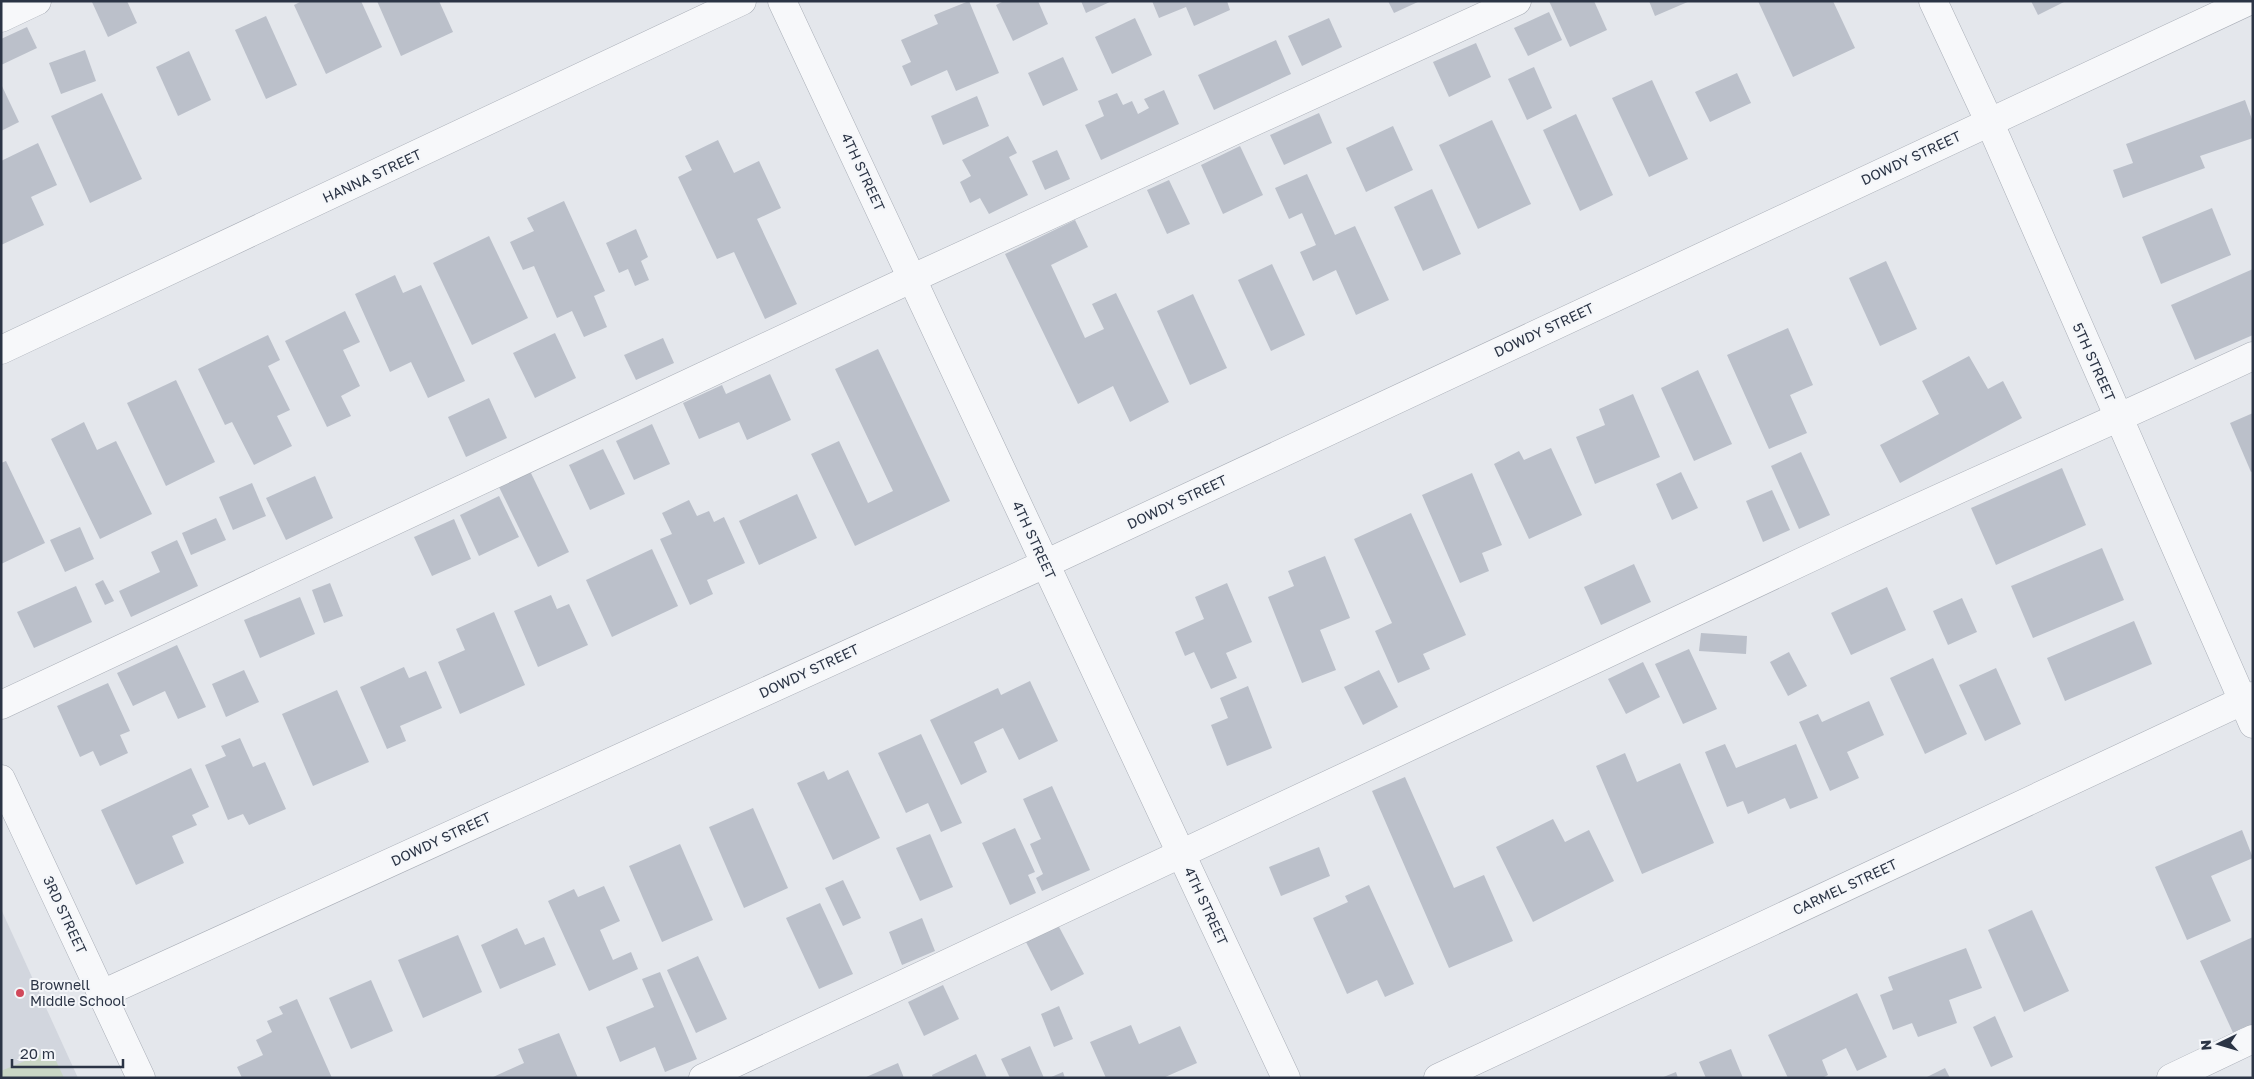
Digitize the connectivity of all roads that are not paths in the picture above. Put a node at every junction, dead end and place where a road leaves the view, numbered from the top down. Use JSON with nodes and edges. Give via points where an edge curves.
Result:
{"nodes":[{"id":1,"x":37,"y":1,"type":"edge"},
{"id":2,"x":742,"y":1,"type":"edge"},
{"id":3,"x":782,"y":1,"type":"edge"},
{"id":4,"x":1517,"y":1,"type":"edge"},
{"id":5,"x":1933,"y":1,"type":"edge"},
{"id":6,"x":2249,"y":1,"type":"edge"},
{"id":7,"x":1,"y":18,"type":"edge"},
{"id":8,"x":1988,"y":121,"type":"junction"},
{"id":9,"x":913,"y":278,"type":"junction"},
{"id":10,"x":1,"y":350,"type":"edge"},
{"id":11,"x":2253,"y":356,"type":"edge"},
{"id":12,"x":2118,"y":419,"type":"junction"},
{"id":13,"x":1045,"y":564,"type":"junction"},
{"id":14,"x":1,"y":705,"type":"edge"},
{"id":15,"x":2249,"y":707,"type":"edge"},
{"id":16,"x":1,"y":779,"type":"edge"},
{"id":17,"x":1183,"y":855,"type":"junction"},
{"id":18,"x":102,"y":994,"type":"junction"},
{"id":19,"x":2253,"y":1039,"type":"edge"},
{"id":20,"x":141,"y":1078,"type":"edge"},
{"id":21,"x":702,"y":1078,"type":"edge"},
{"id":22,"x":1286,"y":1078,"type":"edge"},
{"id":23,"x":1438,"y":1078,"type":"edge"},
{"id":24,"x":2171,"y":1078,"type":"edge"}],
"edges":[{"from":1,"to":7,"type":"street"},
{"from":2,"to":10,"type":"street","name":"HANNA STREET"},
{"from":3,"to":9,"type":"street","name":"4TH STREET"},
{"from":4,"to":9,"type":"street"},
{"from":5,"to":8,"type":"street","name":"5TH STREET"},
{"from":6,"to":8,"type":"street","name":"DOWDY STREET"},
{"from":8,"to":12,"type":"street","name":"5TH STREET"},
{"from":8,"to":13,"type":"street","name":"DOWDY STREET"},
{"from":9,"to":13,"type":"street","name":"4TH STREET"},
{"from":9,"to":14,"type":"street"},
{"from":11,"to":12,"type":"street"},
{"from":12,"to":15,"type":"street","name":"5TH STREET"},
{"from":12,"to":17,"type":"street","via":[[1851,539]]},
{"from":13,"to":17,"type":"street","name":"4TH STREET"},
{"from":13,"to":18,"type":"street","name":"DOWDY STREET"},
{"from":15,"to":23,"type":"street","name":"CARMEL STREET"},
{"from":16,"to":18,"type":"street","name":"3RD STREET"},
{"from":17,"to":21,"type":"street"},
{"from":17,"to":22,"type":"street","name":"4TH STREET"},
{"from":18,"to":20,"type":"street","name":"3RD STREET"},
{"from":19,"to":24,"type":"street"}]}
